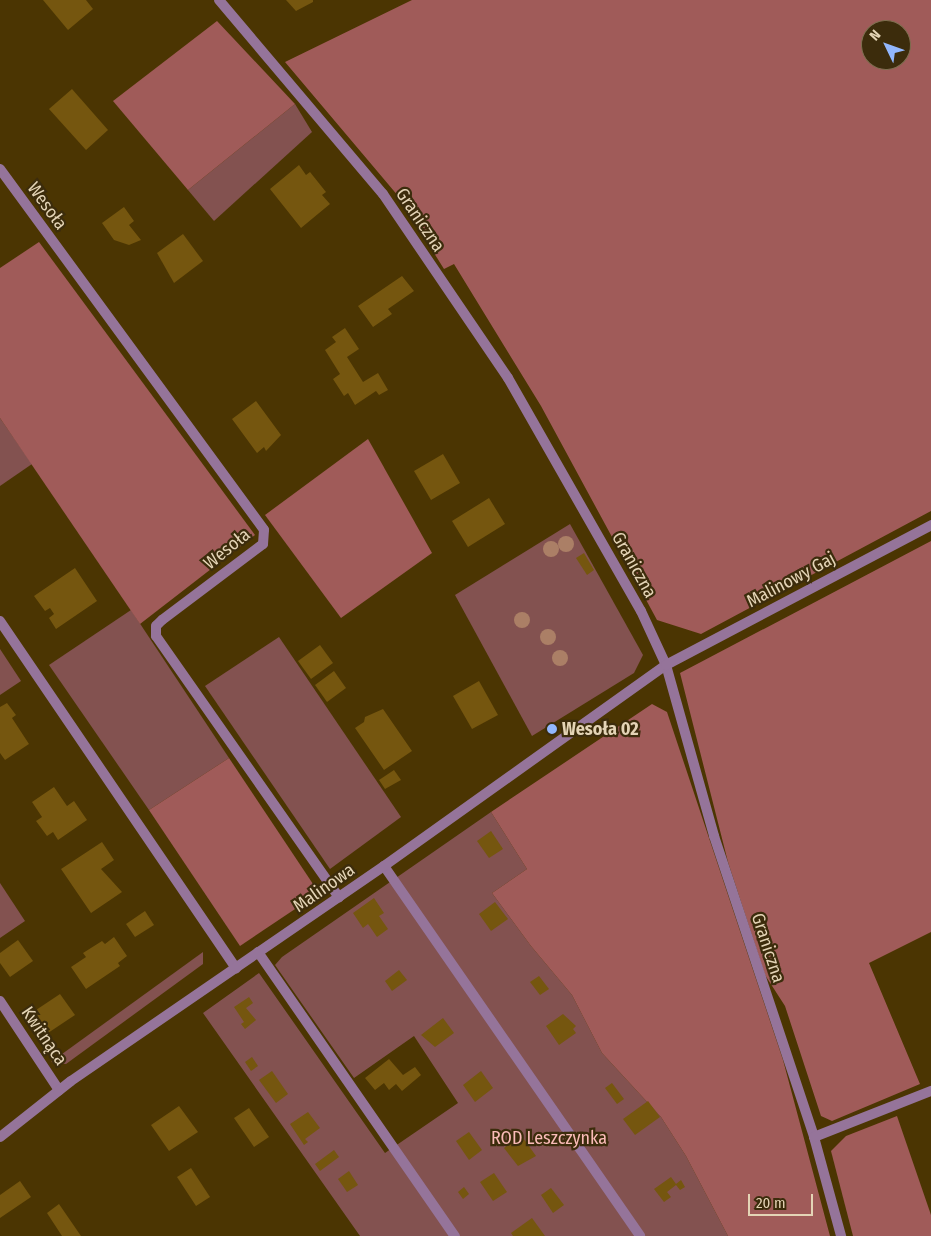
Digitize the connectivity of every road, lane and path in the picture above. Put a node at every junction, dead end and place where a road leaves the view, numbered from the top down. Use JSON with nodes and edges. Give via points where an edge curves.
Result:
{"nodes":[{"id":1,"x":219,"y":0,"type":"edge"},
{"id":2,"x":0,"y":169,"type":"edge"},
{"id":3,"x":931,"y":524,"type":"edge"},
{"id":4,"x":0,"y":621,"type":"edge"},
{"id":5,"x":666,"y":664,"type":"junction"},
{"id":6,"x":384,"y":866,"type":"junction"},
{"id":7,"x":339,"y":897,"type":"junction"},
{"id":8,"x":258,"y":952,"type":"junction"},
{"id":9,"x":236,"y":968,"type":"junction"},
{"id":10,"x":0,"y":1001,"type":"edge"},
{"id":11,"x":59,"y":1090,"type":"junction"},
{"id":12,"x":931,"y":1091,"type":"edge"},
{"id":13,"x":0,"y":1137,"type":"edge"},
{"id":14,"x":814,"y":1137,"type":"junction"},
{"id":15,"x":455,"y":1236,"type":"edge"},
{"id":16,"x":640,"y":1236,"type":"edge"},
{"id":17,"x":841,"y":1236,"type":"edge"}],
"edges":[{"from":1,"to":5,"type":"street","name":"Graniczna","via":[[383,194],[508,378],[641,611]]},
{"from":2,"to":7,"type":"street","name":"Wesoła","via":[[264,530],[263,544],[162,620],[156,626],[156,636]]},
{"from":3,"to":5,"type":"street","name":"Malinowy Gaj"},
{"from":4,"to":9,"type":"street"},
{"from":5,"to":6,"type":"street","name":"Malinowa"},
{"from":5,"to":14,"type":"street","name":"Graniczna","via":[[714,836]]},
{"from":6,"to":7,"type":"street","name":"Malinowa"},
{"from":6,"to":16,"type":"street"},
{"from":7,"to":8,"type":"street","name":"Malinowa"},
{"from":8,"to":9,"type":"street","name":"Malinowa"},
{"from":8,"to":15,"type":"street"},
{"from":9,"to":11,"type":"street","name":"Malinowa"},
{"from":10,"to":11,"type":"street","name":"Kwitnąca"},
{"from":11,"to":13,"type":"street","name":"Malinowa"},
{"from":12,"to":14,"type":"street"},
{"from":14,"to":17,"type":"street","name":"Graniczna"}]}
